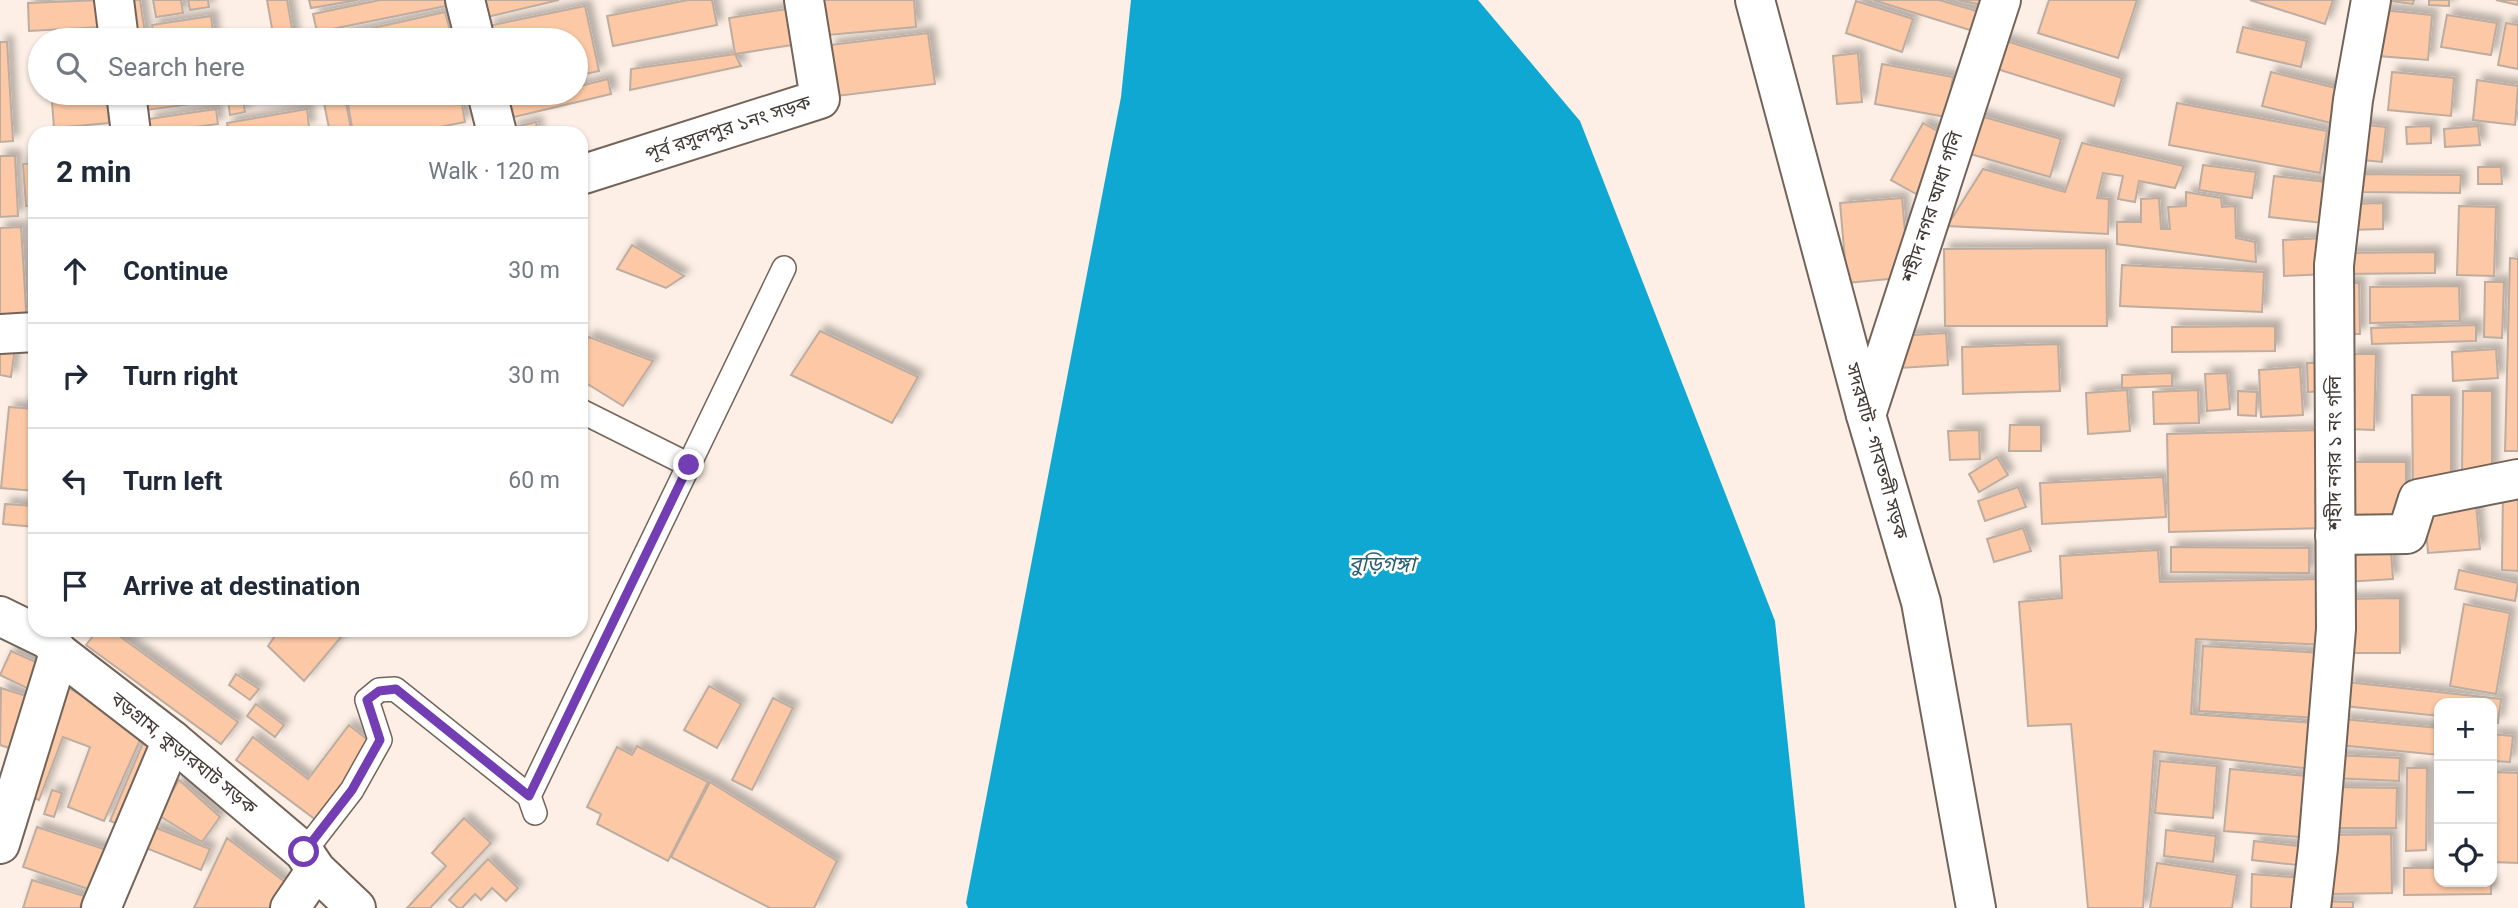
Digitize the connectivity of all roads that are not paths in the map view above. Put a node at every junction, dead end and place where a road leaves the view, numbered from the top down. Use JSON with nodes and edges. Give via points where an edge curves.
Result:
{"nodes":[{"id":1,"x":114,"y":0,"type":"edge"},
{"id":2,"x":465,"y":0,"type":"edge"},
{"id":3,"x":804,"y":0,"type":"edge"},
{"id":4,"x":1755,"y":0,"type":"edge"},
{"id":5,"x":2001,"y":0,"type":"edge"},
{"id":6,"x":2371,"y":0,"type":"edge"},
{"id":7,"x":118,"y":28,"type":"edge"},
{"id":8,"x":472,"y":28,"type":"edge"},
{"id":9,"x":128,"y":105,"type":"edge"},
{"id":10,"x":490,"y":105,"type":"edge"},
{"id":11,"x":130,"y":126,"type":"edge"},
{"id":12,"x":495,"y":126,"type":"edge"},
{"id":13,"x":588,"y":172,"type":"edge"},
{"id":14,"x":784,"y":268,"type":"dead end"},
{"id":15,"x":28,"y":332,"type":"edge"},
{"id":16,"x":0,"y":334,"type":"edge"},
{"id":17,"x":588,"y":414,"type":"edge"},
{"id":18,"x":1866,"y":415,"type":"junction"},
{"id":19,"x":689,"y":465,"type":"junction"},
{"id":20,"x":2518,"y":478,"type":"edge"},
{"id":21,"x":2335,"y":535,"type":"junction"},
{"id":22,"x":0,"y":616,"type":"edge"},
{"id":23,"x":28,"y":629,"type":"edge"},
{"id":24,"x":53,"y":641,"type":"edge"},
{"id":25,"x":172,"y":740,"type":"junction"},
{"id":26,"x":0,"y":844,"type":"edge"},
{"id":27,"x":310,"y":861,"type":"junction"},
{"id":28,"x":101,"y":908,"type":"edge"},
{"id":29,"x":290,"y":908,"type":"edge"},
{"id":30,"x":356,"y":908,"type":"edge"},
{"id":31,"x":1976,"y":908,"type":"edge"},
{"id":32,"x":2311,"y":908,"type":"edge"}],
"edges":[{"from":1,"to":7,"type":"main road"},
{"from":2,"to":8,"type":"main road"},
{"from":3,"to":13,"type":"main road","name":"পূর্ব রসুলপুর ১নং সড়ক","via":[[820,99]]},
{"from":4,"to":18,"type":"main road","name":"সদরঘাট - গাবতলী সড়ক"},
{"from":5,"to":18,"type":"main road","name":"শহীদ নগর আধা গলি"},
{"from":6,"to":21,"type":"main road","name":"শহীদ নগর ১ নং গলি","via":[[2353,100],[2334,265]]},
{"from":9,"to":11,"type":"main road"},
{"from":10,"to":12,"type":"main road"},
{"from":14,"to":19,"type":"lane"},
{"from":15,"to":16,"type":"main road"},
{"from":17,"to":19,"type":"lane"},
{"from":18,"to":31,"type":"main road","name":"সদরঘাট - গাবতলী সড়ক","via":[[1921,602]]},
{"from":19,"to":27,"type":"lane","via":[[532,804],[396,689],[379,691],[367,700],[380,740]]},
{"from":20,"to":21,"type":"main road","via":[[2418,499],[2407,534]]},
{"from":21,"to":32,"type":"main road","name":"শহীদ নগর ১ নং গলি","via":[[2336,629]]},
{"from":22,"to":23,"type":"main road","name":"বড়গ্রাম, কুড়ারঘাট সড়ক"},
{"from":24,"to":25,"type":"main road","name":"বড়গ্রাম, কুড়ারঘাট সড়ক"},
{"from":24,"to":26,"type":"main road"},
{"from":25,"to":27,"type":"main road","name":"বড়গ্রাম, কুড়ারঘাট সড়ক"},
{"from":25,"to":28,"type":"main road"},
{"from":27,"to":29,"type":"main road"},
{"from":27,"to":30,"type":"main road","name":"বড়গ্রাম, কুড়ারঘাট সড়ক"}]}
